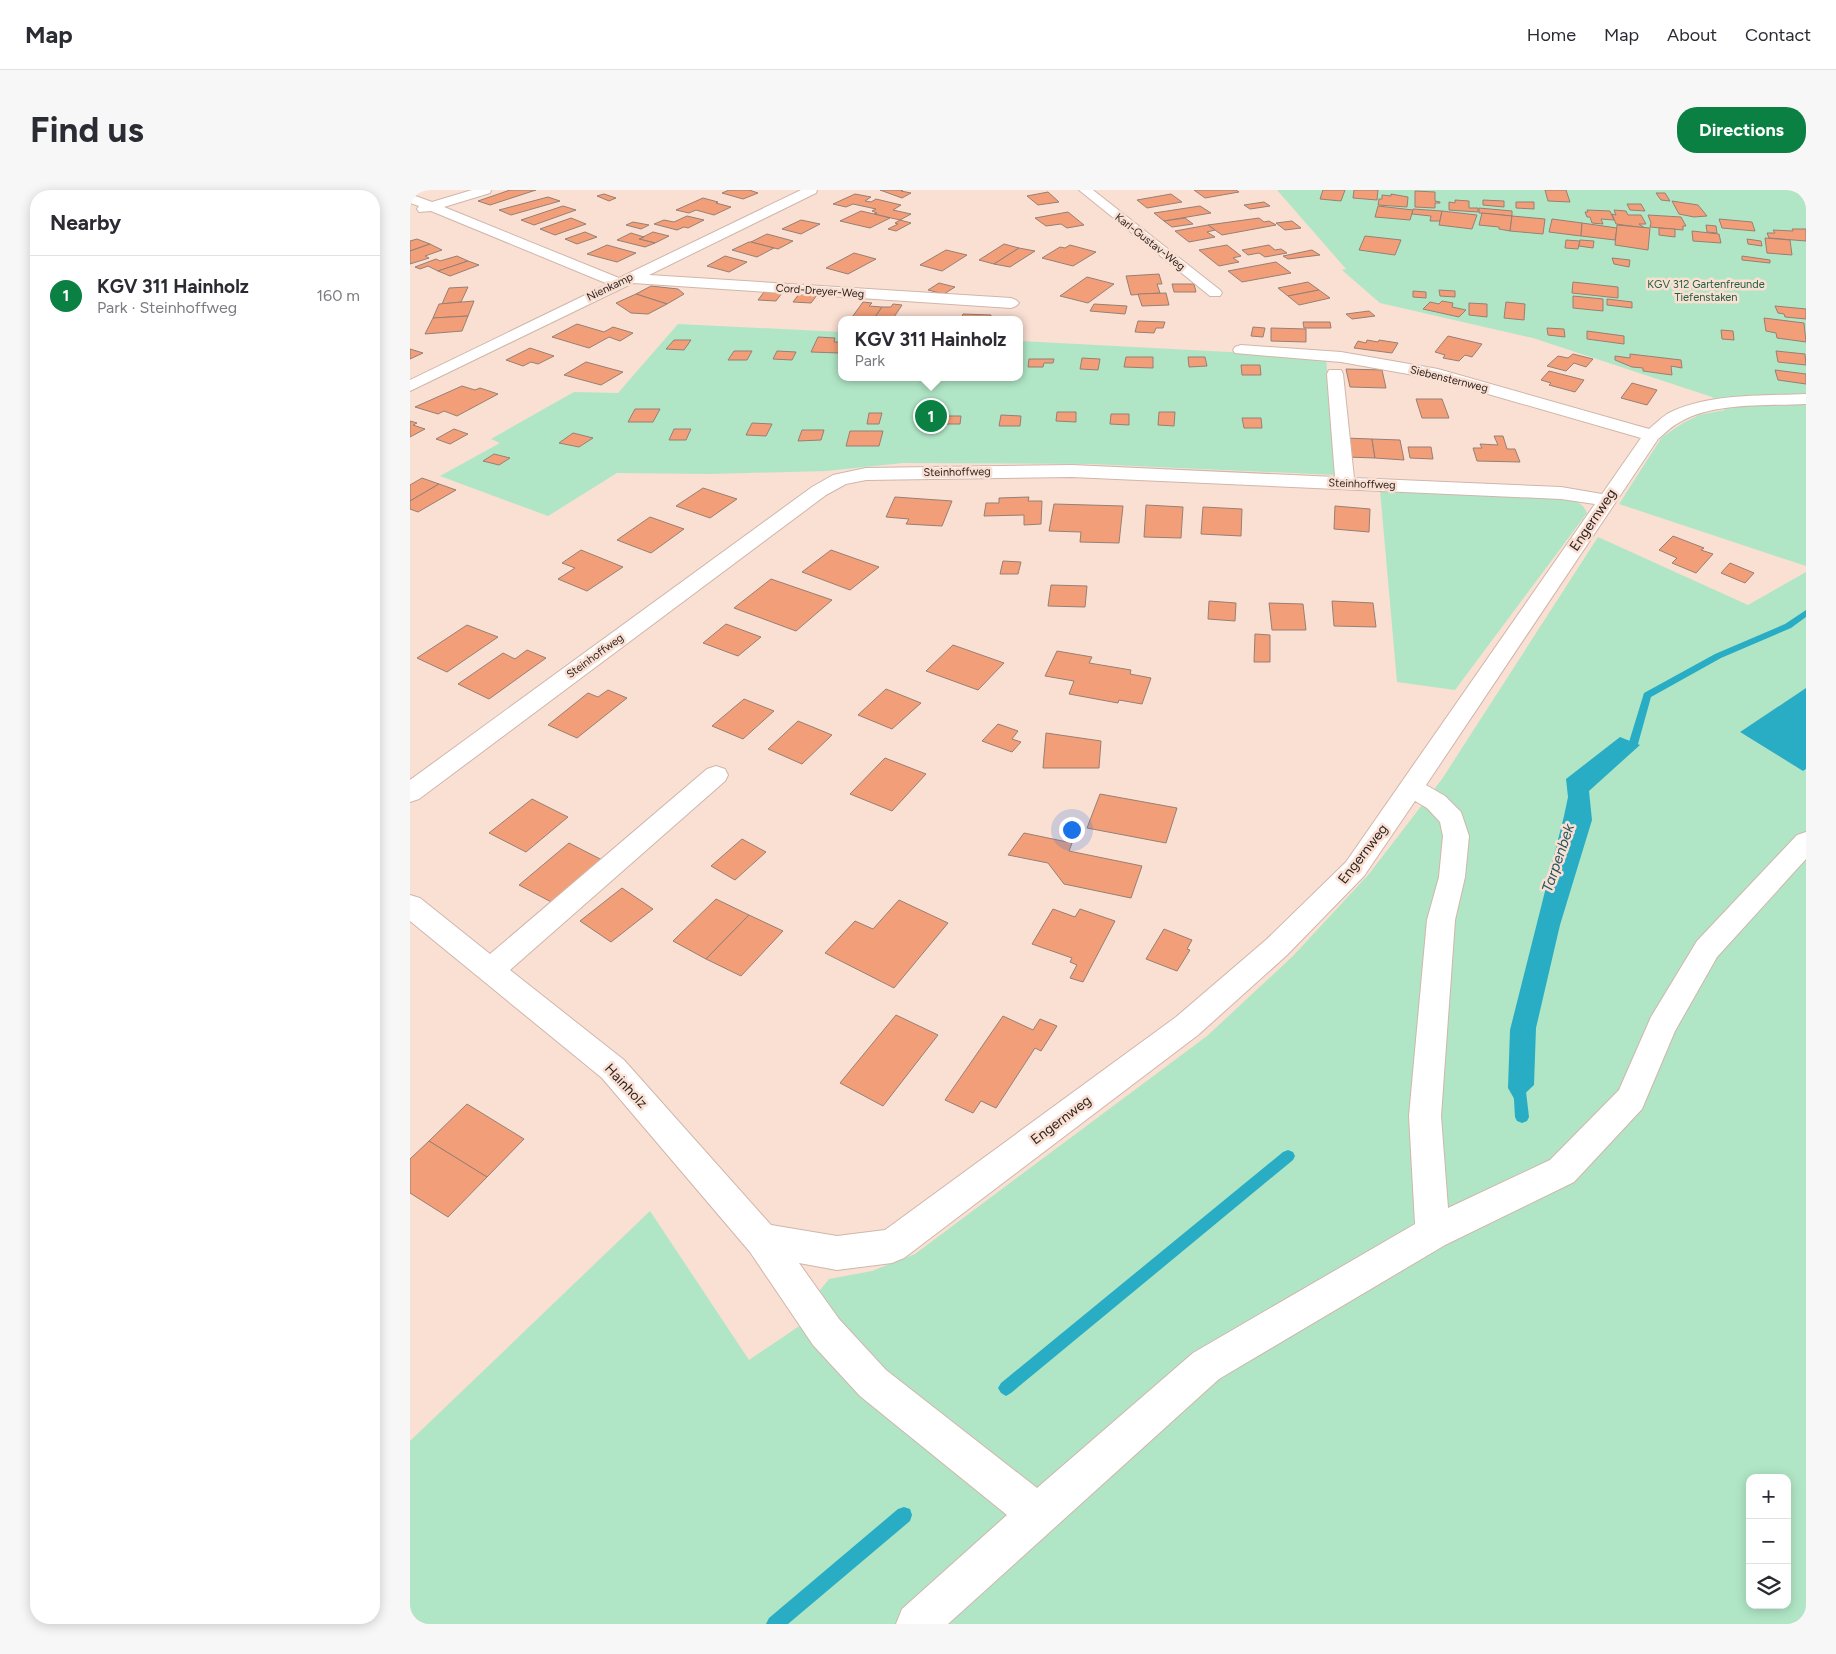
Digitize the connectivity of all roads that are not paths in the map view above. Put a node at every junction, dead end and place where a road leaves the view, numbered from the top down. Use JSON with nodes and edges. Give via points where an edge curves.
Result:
{"nodes":[{"id":1,"x":485,"y":190,"type":"edge"},
{"id":2,"x":812,"y":190,"type":"edge"},
{"id":3,"x":1085,"y":190,"type":"edge"},
{"id":4,"x":410,"y":198,"type":"edge"},
{"id":5,"x":432,"y":206,"type":"junction"},
{"id":6,"x":410,"y":214,"type":"edge"},
{"id":7,"x":624,"y":280,"type":"junction"},
{"id":8,"x":1215,"y":293,"type":"dead end"},
{"id":9,"x":1011,"y":303,"type":"dead end"},
{"id":10,"x":1240,"y":350,"type":"dead end"},
{"id":11,"x":1335,"y":374,"type":"dead end"},
{"id":12,"x":410,"y":386,"type":"edge"},
{"id":13,"x":1806,"y":399,"type":"edge"},
{"id":14,"x":1652,"y":435,"type":"junction"},
{"id":15,"x":1345,"y":483,"type":"junction"},
{"id":16,"x":1606,"y":501,"type":"junction"},
{"id":17,"x":716,"y":775,"type":"dead end"},
{"id":18,"x":1412,"y":788,"type":"junction"},
{"id":19,"x":410,"y":793,"type":"edge"},
{"id":20,"x":1806,"y":842,"type":"edge"},
{"id":21,"x":410,"y":906,"type":"edge"},
{"id":22,"x":490,"y":970,"type":"junction"},
{"id":23,"x":1433,"y":1234,"type":"junction"},
{"id":24,"x":762,"y":1240,"type":"junction"},
{"id":25,"x":1038,"y":1514,"type":"junction"},
{"id":26,"x":917,"y":1624,"type":"edge"}],
"edges":[{"from":1,"to":5,"type":"street"},
{"from":2,"to":7,"type":"street","name":"Nienkamp"},
{"from":3,"to":8,"type":"street","name":"Karl-Gustav-Weg"},
{"from":4,"to":5,"type":"street","name":"Cord-Dreyer-Weg"},
{"from":5,"to":6,"type":"street"},
{"from":5,"to":7,"type":"street","name":"Cord-Dreyer-Weg"},
{"from":7,"to":9,"type":"street","name":"Cord-Dreyer-Weg"},
{"from":7,"to":12,"type":"street","name":"Nienkamp"},
{"from":10,"to":14,"type":"street","name":"Siebensternweg","via":[[1341,357],[1438,374]]},
{"from":11,"to":15,"type":"street"},
{"from":13,"to":14,"type":"street","name":"Engernweg","via":[[1690,411]]},
{"from":14,"to":16,"type":"street","name":"Engernweg"},
{"from":15,"to":16,"type":"street","name":"Steinhoffweg","via":[[1561,493]]},
{"from":15,"to":19,"type":"street","name":"Steinhoffweg","via":[[1072,471],[866,474],[840,479]]},
{"from":16,"to":18,"type":"street","name":"Engernweg"},
{"from":17,"to":22,"type":"street"},
{"from":18,"to":23,"type":"street","via":[[1436,802],[1452,819],[1456,836],[1452,877],[1441,920],[1425,1116]]},
{"from":18,"to":24,"type":"street","name":"Engernweg","via":[[1356,869],[1278,947],[1187,1026],[892,1246],[837,1253]]},
{"from":20,"to":23,"type":"street","via":[[1707,949],[1662,1026],[1631,1099],[1562,1171]]},
{"from":21,"to":22,"type":"street","name":"Hainholz"},
{"from":22,"to":24,"type":"street","name":"Hainholz","via":[[613,1069]]},
{"from":23,"to":25,"type":"street","via":[[1206,1366]]},
{"from":24,"to":25,"type":"street","name":"Hainholz","via":[[826,1332],[872,1383]]},
{"from":25,"to":26,"type":"street"}]}
